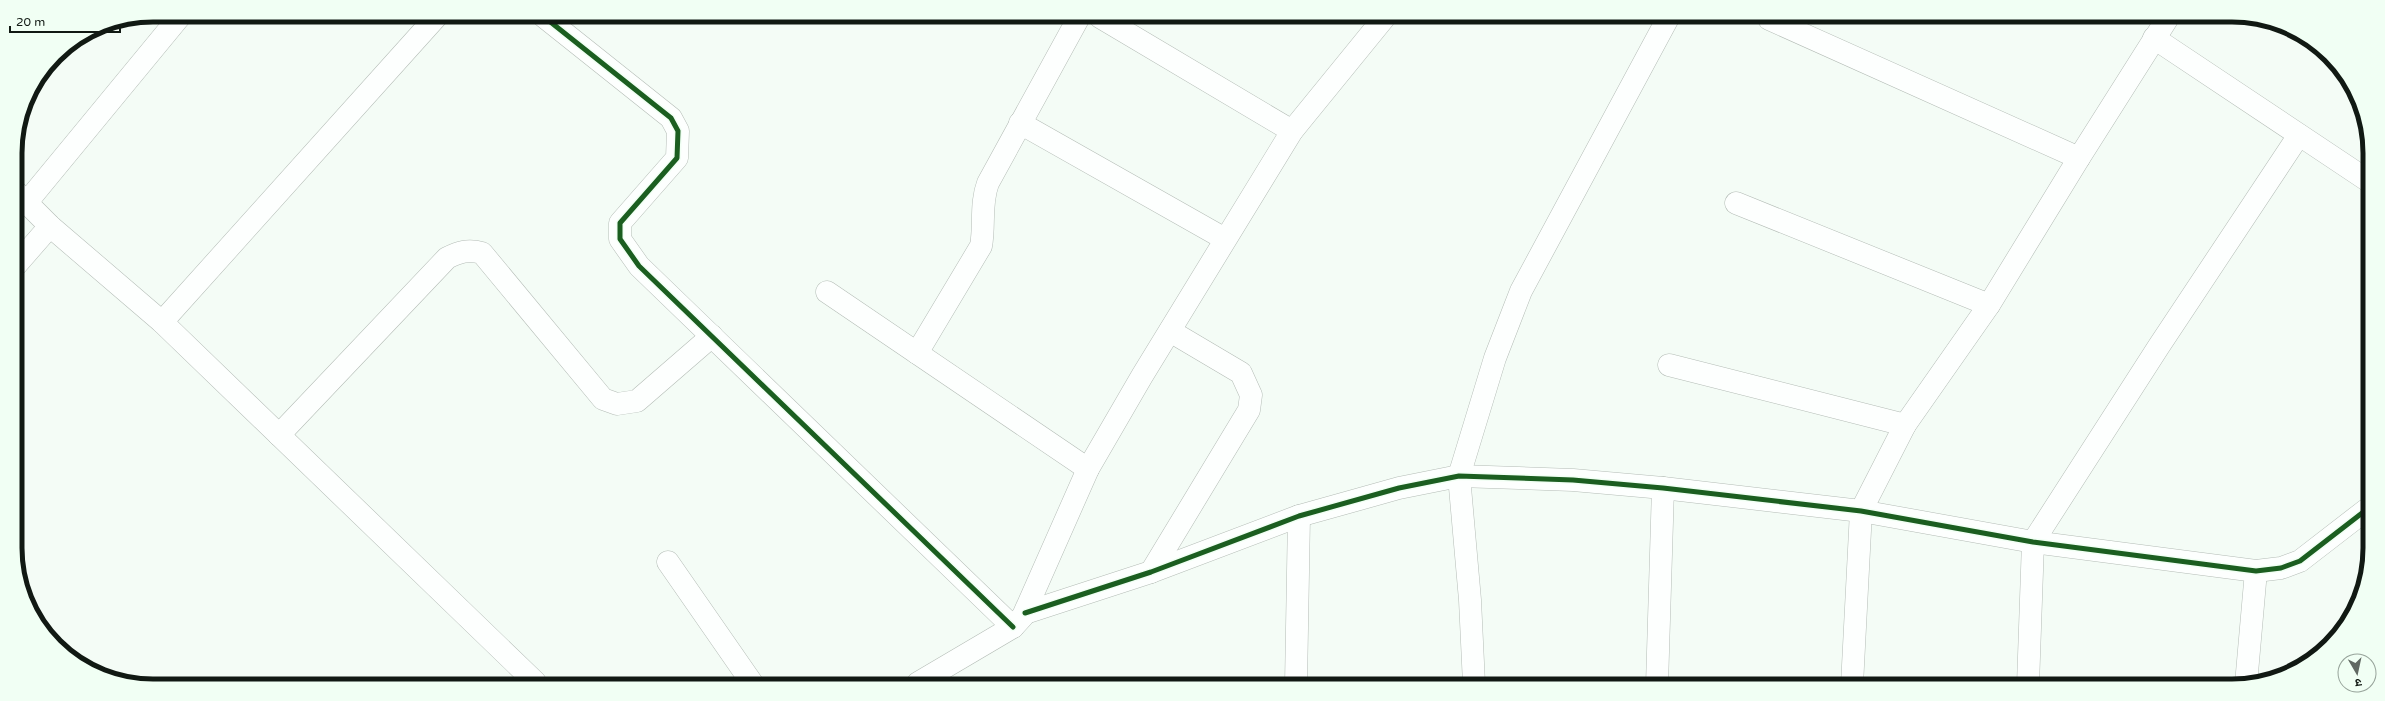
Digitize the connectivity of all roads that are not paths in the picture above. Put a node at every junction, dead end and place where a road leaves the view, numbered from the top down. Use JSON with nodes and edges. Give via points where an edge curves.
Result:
{"nodes":[{"id":1,"x":175,"y":22,"type":"edge"},
{"id":2,"x":432,"y":22,"type":"edge"},
{"id":3,"x":551,"y":22,"type":"edge"},
{"id":4,"x":1076,"y":22,"type":"edge"},
{"id":5,"x":1108,"y":22,"type":"edge"},
{"id":6,"x":1381,"y":22,"type":"edge"},
{"id":7,"x":1666,"y":22,"type":"edge"},
{"id":8,"x":1776,"y":22,"type":"edge"},
{"id":9,"x":2165,"y":22,"type":"edge"},
{"id":10,"x":2154,"y":38,"type":"junction"},
{"id":11,"x":1020,"y":123,"type":"junction"},
{"id":12,"x":1292,"y":131,"type":"junction"},
{"id":13,"x":2299,"y":135,"type":"junction"},
{"id":14,"x":2079,"y":158,"type":"junction"},
{"id":15,"x":2363,"y":177,"type":"edge"},
{"id":16,"x":22,"y":196,"type":"edge"},
{"id":17,"x":22,"y":198,"type":"edge"},
{"id":18,"x":1736,"y":203,"type":"dead end"},
{"id":19,"x":50,"y":226,"type":"junction"},
{"id":20,"x":1225,"y":239,"type":"junction"},
{"id":21,"x":22,"y":259,"type":"edge"},
{"id":22,"x":827,"y":292,"type":"dead end"},
{"id":23,"x":1989,"y":305,"type":"junction"},
{"id":24,"x":162,"y":322,"type":"junction"},
{"id":25,"x":1170,"y":331,"type":"junction"},
{"id":26,"x":712,"y":336,"type":"junction"},
{"id":27,"x":917,"y":353,"type":"junction"},
{"id":28,"x":1669,"y":365,"type":"dead end"},
{"id":29,"x":1906,"y":425,"type":"junction"},
{"id":30,"x":279,"y":435,"type":"junction"},
{"id":31,"x":1088,"y":469,"type":"junction"},
{"id":32,"x":1459,"y":476,"type":"junction"},
{"id":33,"x":1663,"y":488,"type":"junction"},
{"id":34,"x":1861,"y":511,"type":"junction"},
{"id":35,"x":2363,"y":512,"type":"edge"},
{"id":36,"x":1299,"y":516,"type":"junction"},
{"id":37,"x":2032,"y":542,"type":"junction"},
{"id":38,"x":668,"y":562,"type":"dead end"},
{"id":39,"x":2256,"y":571,"type":"junction"},
{"id":40,"x":1151,"y":572,"type":"junction"},
{"id":41,"x":1019,"y":620,"type":"junction"},
{"id":42,"x":2247,"y":678,"type":"edge"},
{"id":43,"x":531,"y":679,"type":"edge"},
{"id":44,"x":749,"y":679,"type":"edge"},
{"id":45,"x":924,"y":679,"type":"edge"},
{"id":46,"x":1296,"y":679,"type":"edge"},
{"id":47,"x":1474,"y":679,"type":"edge"},
{"id":48,"x":1657,"y":679,"type":"edge"},
{"id":49,"x":1852,"y":679,"type":"edge"},
{"id":50,"x":2028,"y":679,"type":"edge"}],
"edges":[{"from":1,"to":16,"type":"street"},
{"from":2,"to":24,"type":"street"},
{"from":3,"to":26,"type":"street","via":[[671,118],[678,131],[677,158],[620,223],[620,239],[639,266]]},
{"from":4,"to":11,"type":"street"},
{"from":5,"to":12,"type":"street"},
{"from":6,"to":12,"type":"street"},
{"from":7,"to":32,"type":"street","via":[[1522,291],[1495,358]]},
{"from":8,"to":14,"type":"street"},
{"from":9,"to":10,"type":"street"},
{"from":10,"to":13,"type":"street"},
{"from":10,"to":14,"type":"street"},
{"from":11,"to":20,"type":"street"},
{"from":11,"to":27,"type":"street","via":[[983,196],[982,246]]},
{"from":12,"to":20,"type":"street"},
{"from":13,"to":15,"type":"street"},
{"from":13,"to":37,"type":"street"},
{"from":14,"to":23,"type":"street"},
{"from":17,"to":19,"type":"street"},
{"from":18,"to":23,"type":"street"},
{"from":19,"to":21,"type":"street"},
{"from":19,"to":24,"type":"street"},
{"from":20,"to":25,"type":"street"},
{"from":22,"to":27,"type":"street"},
{"from":23,"to":29,"type":"street"},
{"from":24,"to":30,"type":"street"},
{"from":25,"to":31,"type":"street"},
{"from":25,"to":40,"type":"street","via":[[1242,373],[1251,395],[1249,410]]},
{"from":26,"to":30,"type":"street","via":[[637,401],[617,404],[604,399],[482,253],[472,250],[460,252],[447,258]]},
{"from":26,"to":41,"type":"street"},
{"from":27,"to":31,"type":"street"},
{"from":28,"to":29,"type":"street"},
{"from":29,"to":34,"type":"street"},
{"from":30,"to":43,"type":"street"},
{"from":31,"to":41,"type":"street"},
{"from":32,"to":33,"type":"street","via":[[1573,480]]},
{"from":32,"to":36,"type":"street","via":[[1399,488]]},
{"from":32,"to":47,"type":"street"},
{"from":33,"to":34,"type":"street"},
{"from":33,"to":48,"type":"street"},
{"from":34,"to":37,"type":"street"},
{"from":34,"to":49,"type":"street"},
{"from":35,"to":39,"type":"street","via":[[2300,561],[2281,568]]},
{"from":36,"to":40,"type":"street"},
{"from":36,"to":46,"type":"street"},
{"from":37,"to":39,"type":"street"},
{"from":37,"to":50,"type":"street"},
{"from":38,"to":44,"type":"street"},
{"from":39,"to":42,"type":"street"},
{"from":40,"to":41,"type":"street"},
{"from":41,"to":45,"type":"street"}]}
